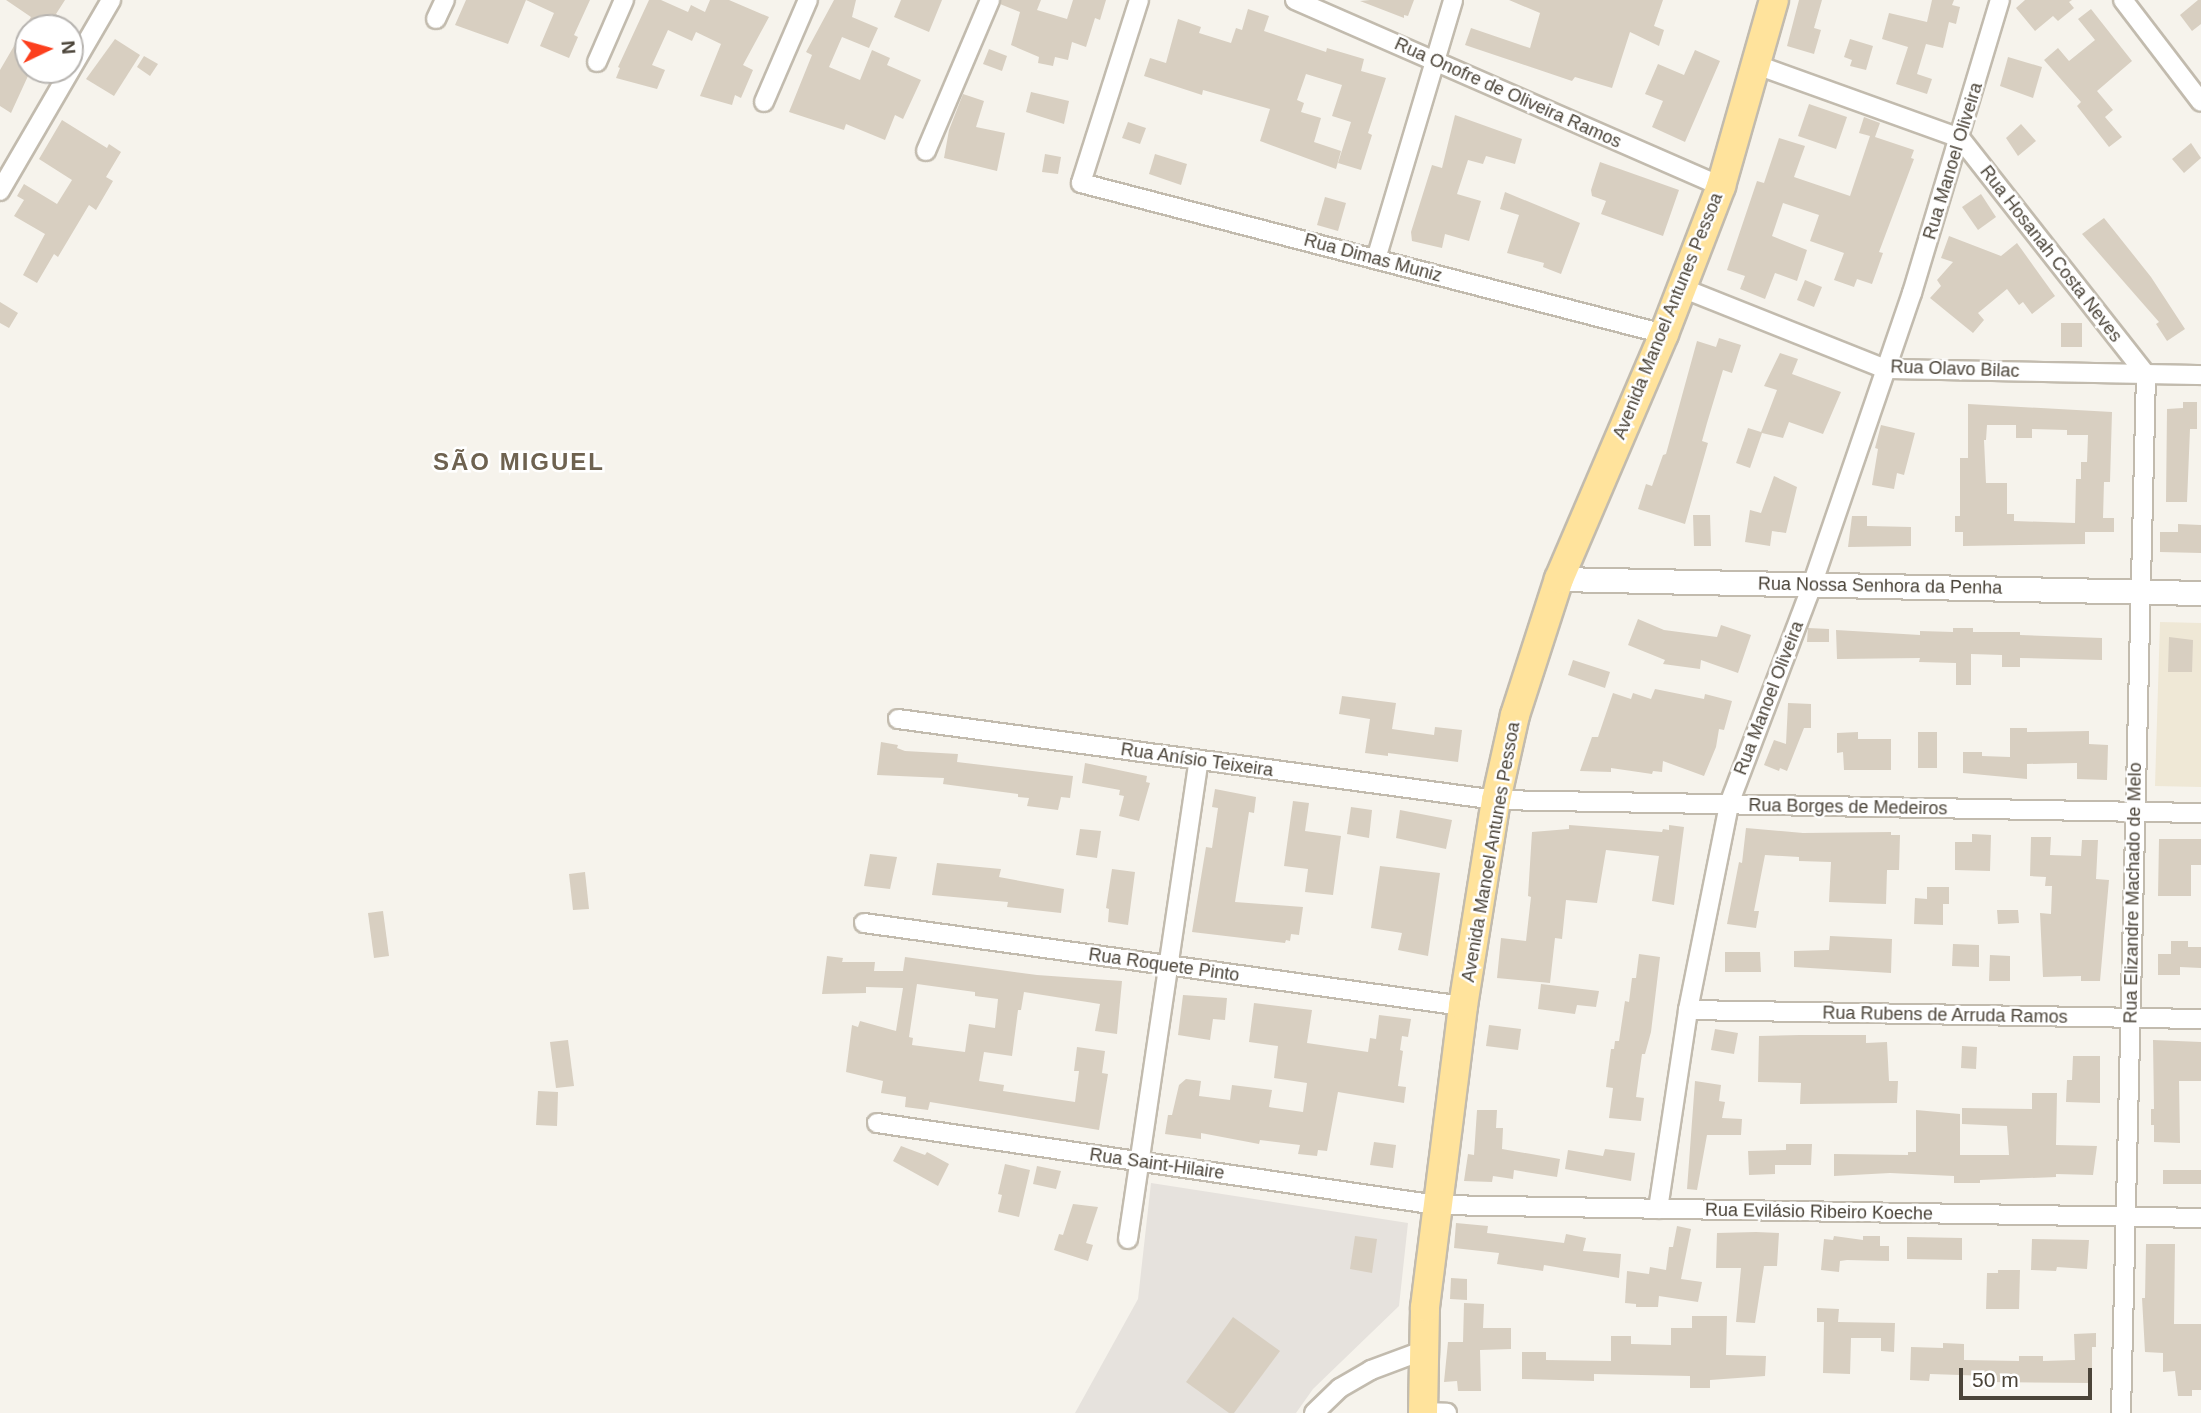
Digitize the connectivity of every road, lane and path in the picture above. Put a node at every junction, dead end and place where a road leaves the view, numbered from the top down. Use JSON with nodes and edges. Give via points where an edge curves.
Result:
{"nodes":[{"id":1,"x":111,"y":0,"type":"edge"},
{"id":2,"x":444,"y":0,"type":"edge"},
{"id":3,"x":624,"y":0,"type":"edge"},
{"id":4,"x":808,"y":0,"type":"edge"},
{"id":5,"x":990,"y":0,"type":"edge"},
{"id":6,"x":1139,"y":0,"type":"edge"},
{"id":7,"x":1295,"y":0,"type":"edge"},
{"id":8,"x":1453,"y":0,"type":"edge"},
{"id":9,"x":1774,"y":0,"type":"edge"},
{"id":10,"x":2000,"y":0,"type":"edge"},
{"id":11,"x":2123,"y":0,"type":"edge"},
{"id":12,"x":436,"y":19,"type":"dead end"},
{"id":13,"x":1435,"y":61,"type":"junction"},
{"id":14,"x":597,"y":62,"type":"dead end"},
{"id":15,"x":1757,"y":65,"type":"junction"},
{"id":16,"x":764,"y":102,"type":"dead end"},
{"id":17,"x":2201,"y":102,"type":"edge"},
{"id":18,"x":1960,"y":138,"type":"junction"},
{"id":19,"x":926,"y":151,"type":"dead end"},
{"id":20,"x":1721,"y":186,"type":"junction"},
{"id":21,"x":0,"y":191,"type":"edge"},
{"id":22,"x":1376,"y":259,"type":"junction"},
{"id":23,"x":1682,"y":288,"type":"junction"},
{"id":24,"x":1664,"y":334,"type":"junction"},
{"id":25,"x":1886,"y":369,"type":"junction"},
{"id":26,"x":2146,"y":374,"type":"junction"},
{"id":27,"x":2201,"y":375,"type":"edge"},
{"id":28,"x":1559,"y":579,"type":"junction"},
{"id":29,"x":1812,"y":585,"type":"junction"},
{"id":30,"x":2141,"y":592,"type":"junction"},
{"id":31,"x":2201,"y":593,"type":"edge"},
{"id":32,"x":898,"y":719,"type":"dead end"},
{"id":33,"x":1199,"y":760,"type":"junction"},
{"id":34,"x":1496,"y":800,"type":"junction"},
{"id":35,"x":1728,"y":804,"type":"junction"},
{"id":36,"x":2135,"y":812,"type":"junction"},
{"id":37,"x":2201,"y":813,"type":"edge"},
{"id":38,"x":864,"y":923,"type":"dead end"},
{"id":39,"x":1169,"y":965,"type":"junction"},
{"id":40,"x":1463,"y":1006,"type":"junction"},
{"id":41,"x":1688,"y":1010,"type":"junction"},
{"id":42,"x":2130,"y":1017,"type":"junction"},
{"id":43,"x":2201,"y":1018,"type":"edge"},
{"id":44,"x":877,"y":1123,"type":"dead end"},
{"id":45,"x":1140,"y":1162,"type":"junction"},
{"id":46,"x":1437,"y":1205,"type":"junction"},
{"id":47,"x":1658,"y":1209,"type":"junction"},
{"id":48,"x":2126,"y":1217,"type":"junction"},
{"id":49,"x":2201,"y":1218,"type":"edge"},
{"id":50,"x":1128,"y":1240,"type":"dead end"},
{"id":51,"x":1422,"y":1351,"type":"junction"},
{"id":52,"x":1314,"y":1413,"type":"edge"},
{"id":53,"x":1423,"y":1413,"type":"edge"},
{"id":54,"x":1447,"y":1413,"type":"edge"},
{"id":55,"x":2121,"y":1413,"type":"edge"}],
"edges":[{"from":1,"to":21,"type":"street"},
{"from":2,"to":12,"type":"street"},
{"from":3,"to":14,"type":"street"},
{"from":4,"to":16,"type":"street"},
{"from":5,"to":19,"type":"street"},
{"from":6,"to":22,"type":"street","name":"Rua Dimas Muniz","via":[[1081,183]]},
{"from":7,"to":13,"type":"street","name":"Rua Onofre de Oliveira Ramos"},
{"from":8,"to":13,"type":"street"},
{"from":9,"to":15,"type":"main road","name":"Avenida Manoel Antunes Pessoa"},
{"from":10,"to":18,"type":"street","name":"Rua Manoel Oliveira"},
{"from":11,"to":17,"type":"street"},
{"from":13,"to":20,"type":"street","name":"Rua Onofre de Oliveira Ramos"},
{"from":13,"to":22,"type":"street"},
{"from":15,"to":18,"type":"street"},
{"from":15,"to":20,"type":"main road","name":"Avenida Manoel Antunes Pessoa"},
{"from":18,"to":25,"type":"street","name":"Rua Manoel Oliveira"},
{"from":18,"to":26,"type":"street","name":"Rua Hosanah Costa Neves"},
{"from":20,"to":23,"type":"main road","name":"Avenida Manoel Antunes Pessoa"},
{"from":22,"to":24,"type":"street","name":"Rua Dimas Muniz"},
{"from":23,"to":24,"type":"main road","name":"Avenida Manoel Antunes Pessoa"},
{"from":23,"to":25,"type":"street","name":"Rua Olavo Bilac"},
{"from":24,"to":28,"type":"main road","name":"Avenida Manoel Antunes Pessoa"},
{"from":25,"to":26,"type":"street","name":"Rua Olavo Bilac"},
{"from":25,"to":29,"type":"street","name":"Rua Manoel Oliveira"},
{"from":26,"to":27,"type":"street","name":"Rua Olavo Bilac"},
{"from":26,"to":30,"type":"street","name":"Rua Elizandre Machado de Melo"},
{"from":28,"to":29,"type":"street","name":"Rua Nossa Senhora da Penha"},
{"from":28,"to":34,"type":"main road","name":"Avenida Manoel Antunes Pessoa","via":[[1515,715]]},
{"from":29,"to":30,"type":"street","name":"Rua Nossa Senhora da Penha"},
{"from":29,"to":35,"type":"street","name":"Rua Manoel Oliveira"},
{"from":30,"to":31,"type":"street","name":"Rua Nossa Senhora da Penha"},
{"from":30,"to":36,"type":"street","name":"Rua Elizandre Machado de Melo"},
{"from":32,"to":33,"type":"street","name":"Rua Anísio Teixeira"},
{"from":33,"to":34,"type":"street","name":"Rua Anísio Teixeira"},
{"from":33,"to":39,"type":"street"},
{"from":34,"to":35,"type":"street","name":"Rua Borges de Medeiros"},
{"from":34,"to":40,"type":"main road","name":"Avenida Manoel Antunes Pessoa"},
{"from":35,"to":36,"type":"street","name":"Rua Borges de Medeiros"},
{"from":35,"to":41,"type":"street","name":"Rua Manoel Oliveira"},
{"from":36,"to":37,"type":"street","name":"Rua Borges de Medeiros"},
{"from":36,"to":42,"type":"street","name":"Rua Elizandre Machado de Melo"},
{"from":38,"to":39,"type":"street","name":"Rua Roquete Pinto"},
{"from":39,"to":40,"type":"street","name":"Rua Roquete Pinto"},
{"from":39,"to":45,"type":"street"},
{"from":40,"to":46,"type":"main road","name":"Avenida Manoel Antunes Pessoa"},
{"from":41,"to":42,"type":"street","name":"Rua Rubens de Arruda Ramos"},
{"from":41,"to":47,"type":"street","name":"Rua Manoel Oliveira"},
{"from":42,"to":43,"type":"street","name":"Rua Rubens de Arruda Ramos"},
{"from":42,"to":48,"type":"street","name":"Rua Elizandre Machado de Melo"},
{"from":44,"to":45,"type":"street","name":"Rua Saint-Hilaire"},
{"from":45,"to":46,"type":"street","name":"Rua Saint-Hilaire"},
{"from":45,"to":50,"type":"street"},
{"from":46,"to":47,"type":"street","name":"Rua Evilásio Ribeiro Koeche"},
{"from":46,"to":51,"type":"main road","name":"Avenida Manoel Antunes Pessoa"},
{"from":47,"to":48,"type":"street","name":"Rua Evilásio Ribeiro Koeche"},
{"from":48,"to":49,"type":"street","name":"Rua Evilásio Ribeiro Koeche"},
{"from":48,"to":55,"type":"street","name":"Rua Elizandre Machado de Melo"},
{"from":51,"to":52,"type":"street","via":[[1371,1370],[1340,1388]]},
{"from":51,"to":53,"type":"main road","name":"Avenida Manoel Antunes Pessoa"},
{"from":53,"to":54,"type":"street"}]}
